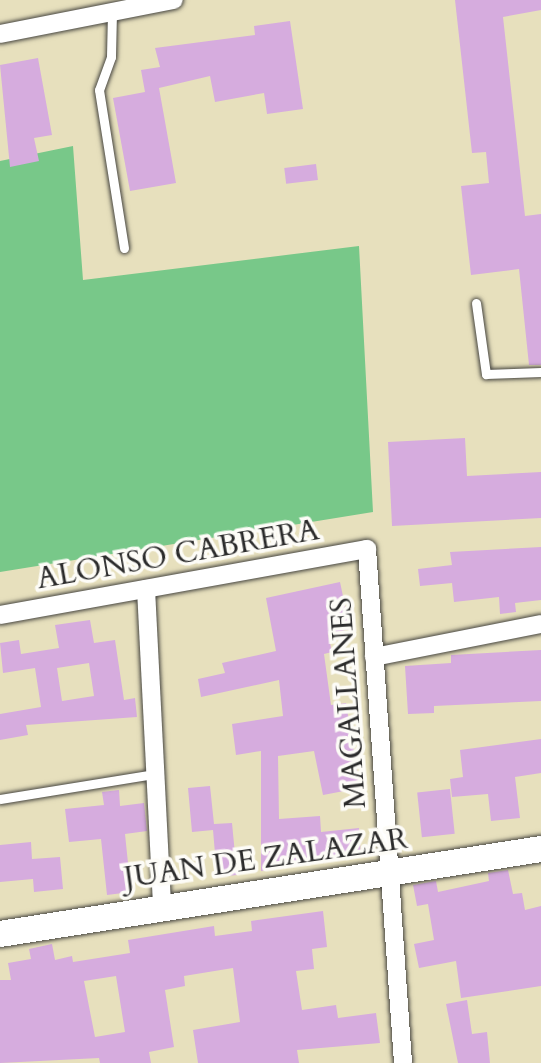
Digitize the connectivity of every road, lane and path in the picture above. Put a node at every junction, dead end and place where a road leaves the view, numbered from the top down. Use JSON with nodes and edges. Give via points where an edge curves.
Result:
{"nodes":[{"id":1,"x":174,"y":0,"type":"edge"},
{"id":2,"x":112,"y":12,"type":"junction"},
{"id":3,"x":0,"y":34,"type":"edge"},
{"id":4,"x":124,"y":248,"type":"dead end"},
{"id":5,"x":475,"y":303,"type":"dead end"},
{"id":6,"x":541,"y":372,"type":"edge"},
{"id":7,"x":367,"y":549,"type":"joint"},
{"id":8,"x":146,"y":589,"type":"junction"},
{"id":9,"x":0,"y":615,"type":"edge"},
{"id":10,"x":541,"y":624,"type":"edge"},
{"id":11,"x":374,"y":657,"type":"junction"},
{"id":12,"x":155,"y":774,"type":"junction"},
{"id":13,"x":0,"y":799,"type":"edge"},
{"id":14,"x":541,"y":849,"type":"edge"},
{"id":15,"x":390,"y":875,"type":"junction"},
{"id":16,"x":162,"y":908,"type":"junction"},
{"id":17,"x":0,"y":934,"type":"edge"},
{"id":18,"x":402,"y":1063,"type":"edge"}],
"edges":[{"from":1,"to":2,"type":"street"},
{"from":2,"to":3,"type":"street"},
{"from":2,"to":4,"type":"lane","via":[[111,57],[99,90]]},
{"from":5,"to":6,"type":"lane","via":[[486,373]]},
{"from":7,"to":8,"type":"street","name":"ALONSO CABRERA"},
{"from":7,"to":11,"type":"street","name":"MAGALLANES"},
{"from":8,"to":9,"type":"street","name":"ALONSO CABRERA"},
{"from":8,"to":12,"type":"street"},
{"from":10,"to":11,"type":"street"},
{"from":11,"to":15,"type":"street","name":"MAGALLANES"},
{"from":12,"to":13,"type":"lane"},
{"from":12,"to":16,"type":"street"},
{"from":14,"to":15,"type":"street","name":"JUAN DE ZALAZAR"},
{"from":15,"to":16,"type":"street","name":"JUAN DE ZALAZAR"},
{"from":15,"to":18,"type":"street","name":"MAGALLANES"},
{"from":16,"to":17,"type":"street","name":"JUAN DE ZALAZAR"}]}
